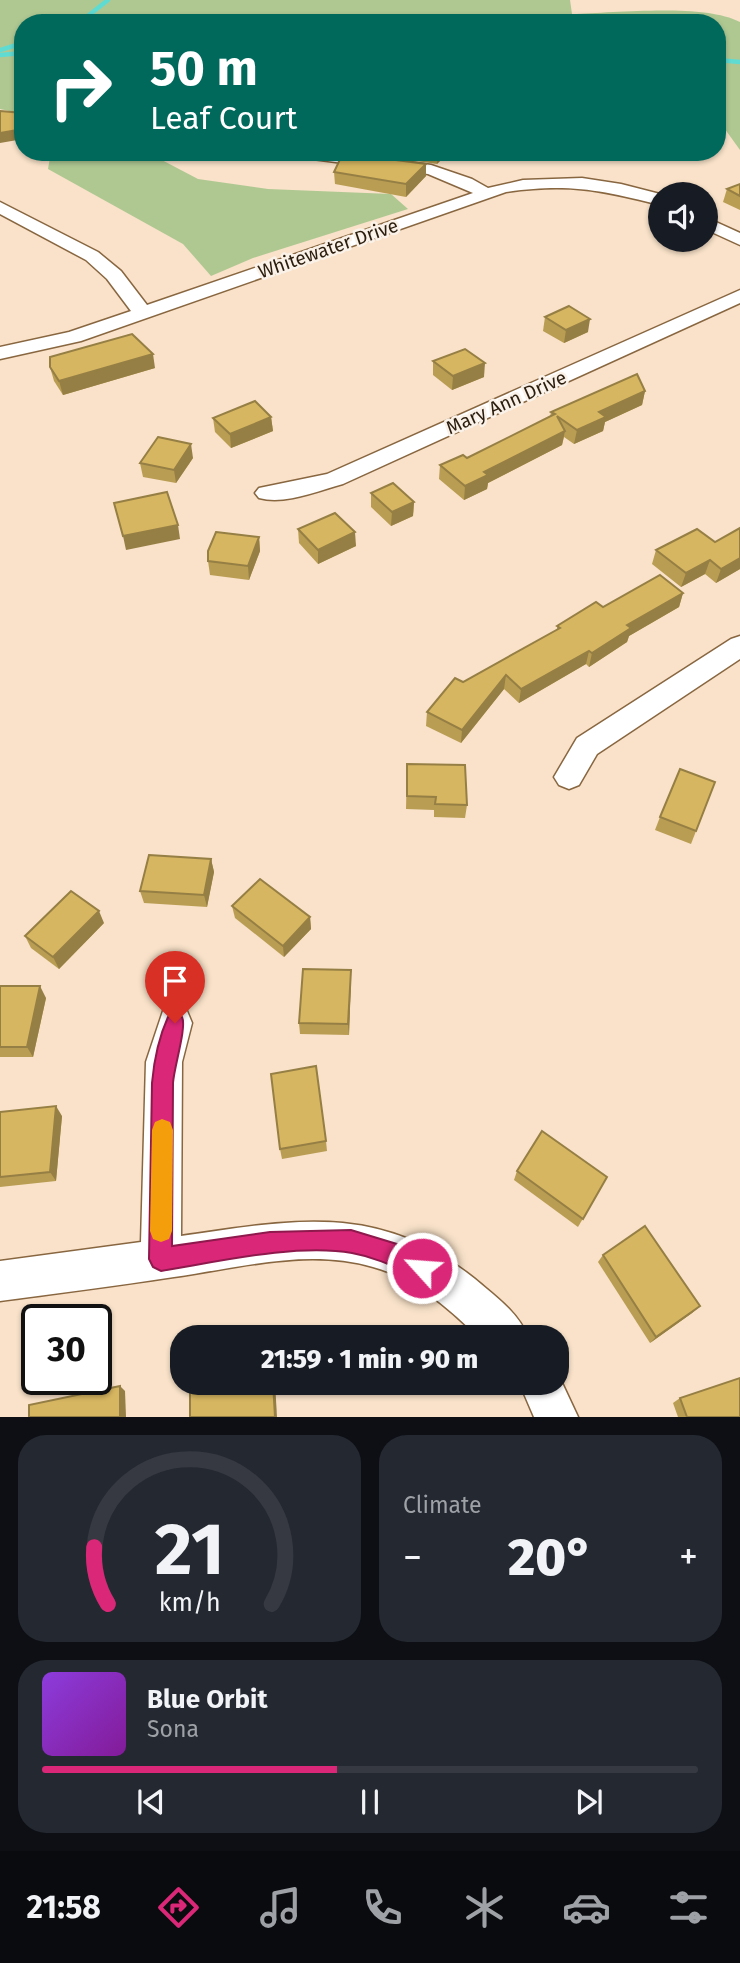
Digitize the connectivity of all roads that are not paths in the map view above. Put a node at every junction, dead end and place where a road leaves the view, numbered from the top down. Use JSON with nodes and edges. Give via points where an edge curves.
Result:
{"nodes":[{"id":1,"x":364,"y":161,"type":"edge"},
{"id":2,"x":486,"y":193,"type":"junction"},
{"id":3,"x":648,"y":196,"type":"edge"},
{"id":4,"x":0,"y":207,"type":"edge"},
{"id":5,"x":718,"y":229,"type":"edge"},
{"id":6,"x":740,"y":240,"type":"edge"},
{"id":7,"x":740,"y":296,"type":"edge"},
{"id":8,"x":143,"y":313,"type":"junction"},
{"id":9,"x":0,"y":353,"type":"edge"},
{"id":10,"x":267,"y":493,"type":"dead end"},
{"id":11,"x":740,"y":646,"type":"edge"},
{"id":12,"x":569,"y":777,"type":"dead end"},
{"id":13,"x":175,"y":1023,"type":"dead end"},
{"id":14,"x":161,"y":1259,"type":"junction"},
{"id":15,"x":0,"y":1281,"type":"edge"},
{"id":16,"x":495,"y":1325,"type":"edge"},
{"id":17,"x":546,"y":1395,"type":"edge"},
{"id":18,"x":556,"y":1417,"type":"edge"}],
"edges":[{"from":1,"to":2,"type":"street","via":[[431,170]]},
{"from":2,"to":3,"type":"street","name":"Whitewater Drive","via":[[563,181],[619,187]]},
{"from":2,"to":8,"type":"street","name":"Whitewater Drive"},
{"from":4,"to":8,"type":"street","via":[[92,256],[114,275]]},
{"from":5,"to":6,"type":"street"},
{"from":7,"to":10,"type":"street","name":"Mary Ann Drive","via":[[335,479]]},
{"from":8,"to":9,"type":"street","name":"Whitewater Drive","via":[[74,337]]},
{"from":11,"to":12,"type":"street","via":[[598,737],[587,746]]},
{"from":13,"to":14,"type":"street","via":[[164,1062]]},
{"from":14,"to":15,"type":"street"},
{"from":14,"to":16,"type":"street","via":[[270,1243],[351,1242],[402,1256],[470,1299]]},
{"from":17,"to":18,"type":"street"}]}
